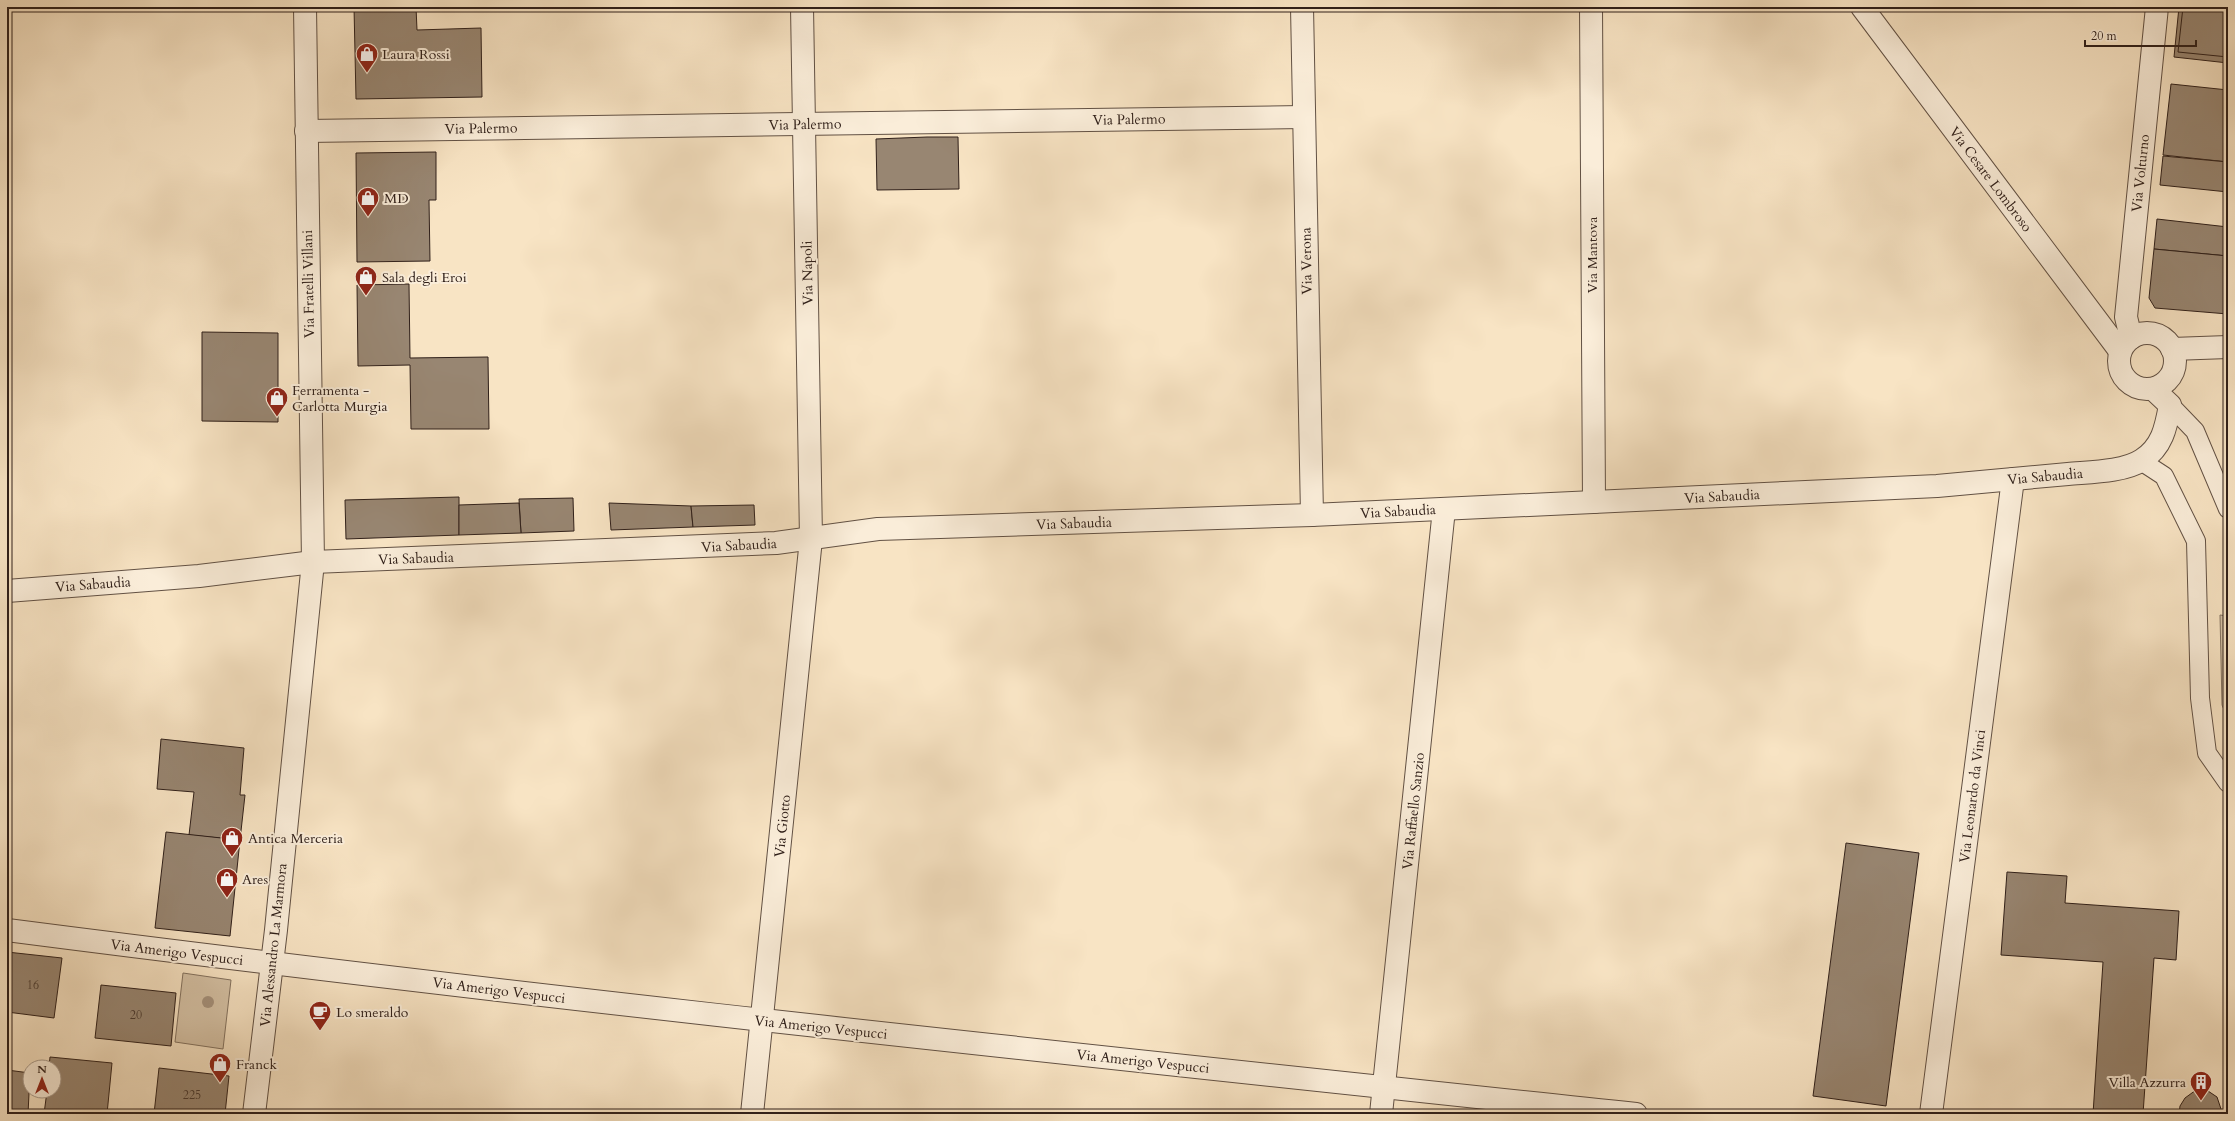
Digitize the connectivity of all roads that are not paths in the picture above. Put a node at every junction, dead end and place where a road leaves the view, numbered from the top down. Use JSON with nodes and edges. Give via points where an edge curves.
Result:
{"nodes":[{"id":1,"x":305,"y":7,"type":"edge"},
{"id":2,"x":802,"y":7,"type":"edge"},
{"id":3,"x":1302,"y":7,"type":"edge"},
{"id":4,"x":1590,"y":7,"type":"edge"},
{"id":5,"x":1862,"y":7,"type":"edge"},
{"id":6,"x":2157,"y":7,"type":"edge"},
{"id":7,"x":1303,"y":117,"type":"junction"},
{"id":8,"x":805,"y":124,"type":"junction"},
{"id":9,"x":306,"y":131,"type":"junction"},
{"id":10,"x":2125,"y":344,"type":"junction"},
{"id":11,"x":2228,"y":347,"type":"edge"},
{"id":12,"x":2172,"y":349,"type":"junction"},
{"id":13,"x":2153,"y":389,"type":"junction"},
{"id":14,"x":2170,"y":405,"type":"junction"},
{"id":15,"x":2142,"y":461,"type":"junction"},
{"id":16,"x":2013,"y":479,"type":"junction"},
{"id":17,"x":1594,"y":502,"type":"junction"},
{"id":18,"x":1444,"y":509,"type":"junction"},
{"id":19,"x":2228,"y":510,"type":"edge"},
{"id":20,"x":1312,"y":515,"type":"junction"},
{"id":21,"x":811,"y":538,"type":"junction"},
{"id":22,"x":313,"y":562,"type":"junction"},
{"id":23,"x":7,"y":591,"type":"edge"},
{"id":24,"x":2228,"y":783,"type":"edge"},
{"id":25,"x":7,"y":930,"type":"edge"},
{"id":26,"x":272,"y":964,"type":"junction"},
{"id":27,"x":762,"y":1021,"type":"junction"},
{"id":28,"x":1384,"y":1087,"type":"junction"},
{"id":29,"x":254,"y":1114,"type":"edge"},
{"id":30,"x":752,"y":1114,"type":"edge"},
{"id":31,"x":1381,"y":1114,"type":"edge"},
{"id":32,"x":1636,"y":1114,"type":"edge"},
{"id":33,"x":1931,"y":1114,"type":"edge"}],
"edges":[{"from":1,"to":9,"type":"street","name":"Via Fratelli Villani"},
{"from":2,"to":8,"type":"street","name":"Via Napoli"},
{"from":3,"to":7,"type":"street","name":"Via Verona"},
{"from":4,"to":17,"type":"street","name":"Via Mantova"},
{"from":5,"to":10,"type":"street","name":"Via Cesare Lombroso"},
{"from":6,"to":10,"type":"street","name":"Via Volturno"},
{"from":7,"to":8,"type":"street","name":"Via Palermo"},
{"from":7,"to":20,"type":"street","name":"Via Verona"},
{"from":8,"to":9,"type":"street","name":"Via Palermo"},
{"from":8,"to":21,"type":"street","name":"Via Napoli"},
{"from":9,"to":22,"type":"street","name":"Via Fratelli Villani"},
{"from":10,"to":12,"type":"street","via":[[2139,333],[2159,335]]},
{"from":10,"to":13,"type":"street","via":[[2119,368],[2128,383],[2144,389]]},
{"from":11,"to":12,"type":"street"},
{"from":12,"to":13,"type":"street","via":[[2175,365],[2172,373],[2168,381]]},
{"from":13,"to":14,"type":"street"},
{"from":14,"to":15,"type":"street","via":[[2159,445]]},
{"from":14,"to":19,"type":"lane","via":[[2195,431]]},
{"from":15,"to":16,"type":"street","name":"Via Sabaudia","via":[[2117,469]]},
{"from":15,"to":24,"type":"lane","via":[[2164,476],[2196,541],[2200,698],[2207,753]]},
{"from":16,"to":17,"type":"street","name":"Via Sabaudia","via":[[1937,486]]},
{"from":16,"to":33,"type":"street","name":"Via Leonardo da Vinci"},
{"from":17,"to":18,"type":"street","name":"Via Sabaudia"},
{"from":18,"to":20,"type":"street","name":"Via Sabaudia"},
{"from":18,"to":28,"type":"street","name":"Via Raffaello Sanzio"},
{"from":20,"to":21,"type":"street","name":"Via Sabaudia","via":[[878,529]]},
{"from":21,"to":22,"type":"street","name":"Via Sabaudia","via":[[768,544]]},
{"from":21,"to":27,"type":"street","name":"Via Giotto"},
{"from":22,"to":23,"type":"street","name":"Via Sabaudia","via":[[199,576]]},
{"from":22,"to":26,"type":"street","name":"Via Alessandro La Marmora"},
{"from":25,"to":26,"type":"street","name":"Via Amerigo Vespucci"},
{"from":26,"to":27,"type":"street","name":"Via Amerigo Vespucci"},
{"from":26,"to":29,"type":"street","name":"Via Alessandro La Marmora"},
{"from":27,"to":28,"type":"street","name":"Via Amerigo Vespucci"},
{"from":27,"to":30,"type":"street","name":"Via Giotto"},
{"from":28,"to":31,"type":"street","name":"Via Raffaello Sanzio"},
{"from":28,"to":32,"type":"street","name":"Via Amerigo Vespucci"}]}
